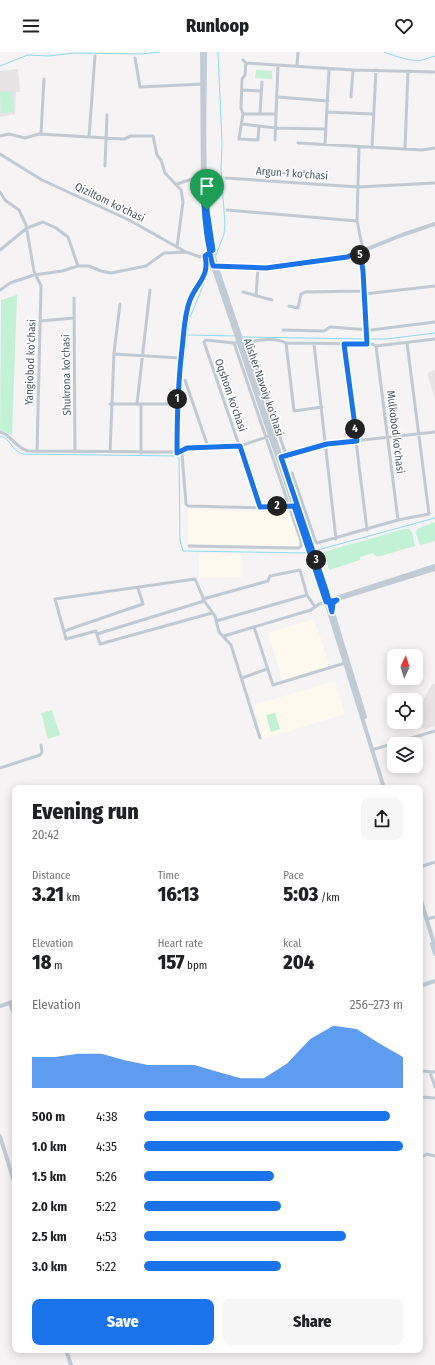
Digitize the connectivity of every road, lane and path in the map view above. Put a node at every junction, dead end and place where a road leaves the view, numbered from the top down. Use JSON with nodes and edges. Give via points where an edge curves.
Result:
{"nodes":[{"id":1,"x":203,"y":52,"type":"edge"},
{"id":2,"x":298,"y":52,"type":"edge"},
{"id":3,"x":95,"y":56,"type":"dead end"},
{"id":4,"x":135,"y":58,"type":"dead end"},
{"id":5,"x":243,"y":60,"type":"dead end"},
{"id":6,"x":246,"y":63,"type":"junction"},
{"id":7,"x":278,"y":65,"type":"junction"},
{"id":8,"x":298,"y":66,"type":"junction"},
{"id":9,"x":329,"y":69,"type":"junction"},
{"id":10,"x":353,"y":70,"type":"junction"},
{"id":11,"x":376,"y":70,"type":"junction"},
{"id":12,"x":408,"y":71,"type":"junction"},
{"id":13,"x":435,"y":72,"type":"edge"},
{"id":14,"x":44,"y":79,"type":"dead end"},
{"id":15,"x":262,"y":82,"type":"dead end"},
{"id":16,"x":203,"y":84,"type":"junction"},
{"id":17,"x":242,"y":90,"type":"junction"},
{"id":18,"x":261,"y":91,"type":"junction"},
{"id":19,"x":278,"y":97,"type":"junction"},
{"id":20,"x":351,"y":97,"type":"dead end"},
{"id":21,"x":328,"y":101,"type":"junction"},
{"id":22,"x":327,"y":112,"type":"junction"},
{"id":23,"x":242,"y":114,"type":"junction"},
{"id":24,"x":260,"y":114,"type":"junction"},
{"id":25,"x":276,"y":114,"type":"junction"},
{"id":26,"x":373,"y":114,"type":"junction"},
{"id":27,"x":107,"y":115,"type":"dead end"},
{"id":28,"x":242,"y":124,"type":"junction"},
{"id":29,"x":259,"y":126,"type":"junction"},
{"id":30,"x":276,"y":128,"type":"junction"},
{"id":31,"x":326,"y":129,"type":"junction"},
{"id":32,"x":41,"y":134,"type":"junction"},
{"id":33,"x":0,"y":136,"type":"edge"},
{"id":34,"x":89,"y":137,"type":"junction"},
{"id":35,"x":106,"y":138,"type":"junction"},
{"id":36,"x":275,"y":140,"type":"dead end"},
{"id":37,"x":298,"y":143,"type":"dead end"},
{"id":38,"x":325,"y":144,"type":"junction"},
{"id":39,"x":359,"y":146,"type":"junction"},
{"id":40,"x":372,"y":148,"type":"junction"},
{"id":41,"x":405,"y":148,"type":"junction"},
{"id":42,"x":435,"y":148,"type":"edge"},
{"id":43,"x":0,"y":154,"type":"edge"},
{"id":44,"x":105,"y":166,"type":"dead end"},
{"id":45,"x":204,"y":175,"type":"junction"},
{"id":46,"x":226,"y":178,"type":"dead end"},
{"id":47,"x":435,"y":183,"type":"edge"},
{"id":48,"x":177,"y":184,"type":"junction"},
{"id":49,"x":358,"y":187,"type":"junction"},
{"id":50,"x":0,"y":192,"type":"edge"},
{"id":51,"x":227,"y":210,"type":"dead end"},
{"id":52,"x":357,"y":221,"type":"junction"},
{"id":53,"x":435,"y":224,"type":"edge"},
{"id":54,"x":27,"y":228,"type":"junction"},
{"id":55,"x":177,"y":247,"type":"junction"},
{"id":56,"x":0,"y":250,"type":"edge"},
{"id":57,"x":211,"y":251,"type":"junction"},
{"id":58,"x":361,"y":251,"type":"junction"},
{"id":59,"x":186,"y":252,"type":"junction"},
{"id":60,"x":205,"y":256,"type":"junction"},
{"id":61,"x":214,"y":262,"type":"junction"},
{"id":62,"x":78,"y":266,"type":"junction"},
{"id":63,"x":258,"y":268,"type":"junction"},
{"id":64,"x":35,"y":275,"type":"junction"},
{"id":65,"x":435,"y":286,"type":"edge"},
{"id":66,"x":0,"y":290,"type":"edge"},
{"id":67,"x":150,"y":290,"type":"dead end"},
{"id":68,"x":243,"y":292,"type":"dead end"},
{"id":69,"x":364,"y":292,"type":"junction"},
{"id":70,"x":256,"y":296,"type":"junction"},
{"id":71,"x":74,"y":298,"type":"dead end"},
{"id":72,"x":272,"y":300,"type":"dead end"},
{"id":73,"x":120,"y":304,"type":"dead end"},
{"id":74,"x":289,"y":306,"type":"dead end"},
{"id":75,"x":74,"y":318,"type":"junction"},
{"id":76,"x":40,"y":321,"type":"junction"},
{"id":77,"x":435,"y":322,"type":"edge"},
{"id":78,"x":283,"y":330,"type":"dead end"},
{"id":79,"x":367,"y":330,"type":"junction"},
{"id":80,"x":435,"y":339,"type":"edge"},
{"id":81,"x":240,"y":342,"type":"junction"},
{"id":82,"x":367,"y":342,"type":"junction"},
{"id":83,"x":248,"y":343,"type":"junction"},
{"id":84,"x":286,"y":343,"type":"junction"},
{"id":85,"x":407,"y":343,"type":"junction"},
{"id":86,"x":314,"y":344,"type":"junction"},
{"id":87,"x":344,"y":344,"type":"junction"},
{"id":88,"x":376,"y":346,"type":"junction"},
{"id":89,"x":114,"y":354,"type":"junction"},
{"id":90,"x":142,"y":356,"type":"junction"},
{"id":91,"x":181,"y":358,"type":"junction"},
{"id":92,"x":185,"y":380,"type":"dead end"},
{"id":93,"x":110,"y":404,"type":"junction"},
{"id":94,"x":139,"y":404,"type":"junction"},
{"id":95,"x":172,"y":404,"type":"dead end"},
{"id":96,"x":322,"y":407,"type":"junction"},
{"id":97,"x":0,"y":432,"type":"edge"},
{"id":98,"x":435,"y":432,"type":"edge"},
{"id":99,"x":274,"y":434,"type":"junction"},
{"id":100,"x":420,"y":435,"type":"junction"},
{"id":101,"x":266,"y":437,"type":"junction"},
{"id":102,"x":388,"y":438,"type":"junction"},
{"id":103,"x":357,"y":441,"type":"junction"},
{"id":104,"x":327,"y":444,"type":"junction"},
{"id":105,"x":240,"y":446,"type":"junction"},
{"id":106,"x":208,"y":447,"type":"junction"},
{"id":107,"x":37,"y":452,"type":"junction"},
{"id":108,"x":75,"y":452,"type":"junction"},
{"id":109,"x":110,"y":452,"type":"junction"},
{"id":110,"x":141,"y":453,"type":"junction"},
{"id":111,"x":178,"y":453,"type":"junction"},
{"id":112,"x":282,"y":457,"type":"junction"},
{"id":113,"x":292,"y":473,"type":"dead end"},
{"id":114,"x":302,"y":503,"type":"junction"},
{"id":115,"x":289,"y":506,"type":"junction"},
{"id":116,"x":296,"y":506,"type":"junction"},
{"id":117,"x":260,"y":507,"type":"junction"},
{"id":118,"x":398,"y":520,"type":"junction"},
{"id":119,"x":367,"y":530,"type":"junction"},
{"id":120,"x":311,"y":531,"type":"junction"},
{"id":121,"x":306,"y":536,"type":"junction"},
{"id":122,"x":336,"y":539,"type":"junction"},
{"id":123,"x":301,"y":541,"type":"junction"},
{"id":124,"x":189,"y":546,"type":"dead end"},
{"id":125,"x":312,"y":556,"type":"junction"},
{"id":126,"x":435,"y":566,"type":"edge"},
{"id":127,"x":435,"y":569,"type":"edge"},
{"id":128,"x":138,"y":588,"type":"junction"},
{"id":129,"x":326,"y":592,"type":"junction"},
{"id":130,"x":307,"y":595,"type":"junction"},
{"id":131,"x":336,"y":598,"type":"junction"},
{"id":132,"x":204,"y":600,"type":"junction"},
{"id":133,"x":328,"y":601,"type":"junction"},
{"id":134,"x":315,"y":607,"type":"junction"},
{"id":135,"x":332,"y":612,"type":"junction"},
{"id":136,"x":212,"y":613,"type":"junction"},
{"id":137,"x":216,"y":622,"type":"junction"},
{"id":138,"x":254,"y":628,"type":"junction"},
{"id":139,"x":64,"y":631,"type":"junction"},
{"id":140,"x":97,"y":634,"type":"junction"},
{"id":141,"x":224,"y":636,"type":"junction"},
{"id":142,"x":345,"y":663,"type":"junction"},
{"id":143,"x":267,"y":669,"type":"junction"},
{"id":144,"x":242,"y":678,"type":"junction"},
{"id":145,"x":363,"y":716,"type":"junction"},
{"id":146,"x":435,"y":731,"type":"edge"},
{"id":147,"x":260,"y":738,"type":"dead end"},
{"id":148,"x":41,"y":745,"type":"dead end"},
{"id":149,"x":375,"y":749,"type":"junction"},
{"id":150,"x":0,"y":768,"type":"edge"},
{"id":151,"x":384,"y":785,"type":"edge"},
{"id":152,"x":384,"y":785,"type":"edge"},
{"id":153,"x":435,"y":862,"type":"edge"},
{"id":154,"x":423,"y":866,"type":"edge"},
{"id":155,"x":423,"y":906,"type":"edge"},
{"id":156,"x":423,"y":916,"type":"edge"},
{"id":157,"x":435,"y":917,"type":"edge"},
{"id":158,"x":427,"y":919,"type":"junction"},
{"id":159,"x":435,"y":947,"type":"edge"},
{"id":160,"x":435,"y":954,"type":"edge"},
{"id":161,"x":435,"y":981,"type":"edge"},
{"id":162,"x":423,"y":985,"type":"edge"},
{"id":163,"x":10,"y":1003,"type":"joint"},
{"id":164,"x":0,"y":1006,"type":"edge"},
{"id":165,"x":12,"y":1009,"type":"edge"},
{"id":166,"x":423,"y":1071,"type":"edge"},
{"id":167,"x":430,"y":1072,"type":"junction"},
{"id":168,"x":435,"y":1072,"type":"edge"},
{"id":169,"x":435,"y":1087,"type":"edge"},
{"id":170,"x":423,"y":1097,"type":"edge"},
{"id":171,"x":435,"y":1098,"type":"edge"},
{"id":172,"x":0,"y":1136,"type":"edge"},
{"id":173,"x":423,"y":1156,"type":"edge"},
{"id":174,"x":435,"y":1156,"type":"edge"},
{"id":175,"x":12,"y":1175,"type":"edge"},
{"id":176,"x":67,"y":1353,"type":"edge"},
{"id":177,"x":71,"y":1365,"type":"edge"}],
"edges":[{"from":1,"to":16,"type":"main road","name":"Alisher Navoiy ko'chasi"},
{"from":2,"to":8,"type":"street"},
{"from":3,"to":34,"type":"street"},
{"from":4,"to":16,"type":"street","via":[[140,87]]},
{"from":5,"to":6,"type":"street"},
{"from":6,"to":7,"type":"street"},
{"from":6,"to":17,"type":"street"},
{"from":7,"to":8,"type":"street"},
{"from":7,"to":19,"type":"street"},
{"from":8,"to":9,"type":"street"},
{"from":9,"to":10,"type":"street"},
{"from":9,"to":21,"type":"street"},
{"from":10,"to":11,"type":"street"},
{"from":10,"to":20,"type":"street"},
{"from":11,"to":12,"type":"street"},
{"from":11,"to":26,"type":"street"},
{"from":12,"to":13,"type":"street"},
{"from":12,"to":41,"type":"street"},
{"from":14,"to":32,"type":"street"},
{"from":15,"to":18,"type":"street"},
{"from":16,"to":45,"type":"main road","name":"Alisher Navoiy ko'chasi"},
{"from":17,"to":18,"type":"street"},
{"from":17,"to":23,"type":"street"},
{"from":18,"to":24,"type":"street"},
{"from":19,"to":21,"type":"street"},
{"from":19,"to":25,"type":"street"},
{"from":21,"to":22,"type":"street"},
{"from":22,"to":26,"type":"street"},
{"from":22,"to":31,"type":"street"},
{"from":23,"to":24,"type":"street"},
{"from":23,"to":28,"type":"street"},
{"from":24,"to":25,"type":"street"},
{"from":25,"to":30,"type":"street"},
{"from":26,"to":40,"type":"street"},
{"from":27,"to":35,"type":"street"},
{"from":28,"to":29,"type":"street"},
{"from":28,"to":29,"type":"street","via":[[240,139],[258,140]]},
{"from":29,"to":30,"type":"street"},
{"from":30,"to":31,"type":"street"},
{"from":30,"to":36,"type":"street"},
{"from":31,"to":38,"type":"street"},
{"from":32,"to":33,"type":"street","via":[[25,138],[9,134]]},
{"from":32,"to":34,"type":"street"},
{"from":34,"to":35,"type":"street"},
{"from":35,"to":44,"type":"street"},
{"from":35,"to":48,"type":"street","via":[[153,136],[157,156],[165,172],[169,179]]},
{"from":37,"to":38,"type":"street"},
{"from":38,"to":39,"type":"street"},
{"from":39,"to":40,"type":"street"},
{"from":39,"to":49,"type":"street"},
{"from":40,"to":41,"type":"street"},
{"from":41,"to":42,"type":"street"},
{"from":43,"to":55,"type":"street","name":"Qiziltom ko'chasi","via":[[42,180],[129,220]]},
{"from":45,"to":48,"type":"street"},
{"from":45,"to":57,"type":"main road","name":"Alisher Navoiy ko'chasi","via":[[204,218]]},
{"from":46,"to":49,"type":"street","name":"Argun-1 ko'chasi"},
{"from":47,"to":49,"type":"street","name":"Argun-1 ko'chasi"},
{"from":48,"to":55,"type":"street","via":[[183,202]]},
{"from":49,"to":52,"type":"street"},
{"from":50,"to":54,"type":"street","via":[[5,200],[19,210]]},
{"from":51,"to":52,"type":"street"},
{"from":52,"to":58,"type":"street"},
{"from":53,"to":58,"type":"main road"},
{"from":54,"to":56,"type":"street"},
{"from":54,"to":62,"type":"street","via":[[43,222],[56,228],[68,237]]},
{"from":54,"to":64,"type":"street"},
{"from":55,"to":59,"type":"street","name":"Qiziltom ko'chasi"},
{"from":57,"to":60,"type":"street"},
{"from":57,"to":61,"type":"main road","name":"Alisher Navoiy ko'chasi"},
{"from":58,"to":63,"type":"main road","via":[[347,257]]},
{"from":58,"to":69,"type":"street"},
{"from":59,"to":60,"type":"street","name":"Qiziltom ko'chasi","via":[[200,257]]},
{"from":59,"to":62,"type":"street","via":[[164,253],[146,266],[111,273],[101,272],[89,266]]},
{"from":60,"to":91,"type":"street","via":[[207,265],[190,301],[184,326]]},
{"from":61,"to":63,"type":"main road"},
{"from":61,"to":81,"type":"main road","name":"Alisher Navoiy ko'chasi"},
{"from":62,"to":64,"type":"street"},
{"from":63,"to":70,"type":"street"},
{"from":64,"to":66,"type":"street","via":[[10,283]]},
{"from":64,"to":76,"type":"street","name":"Yangiobod ko'chasi","via":[[41,286]]},
{"from":65,"to":69,"type":"street"},
{"from":67,"to":90,"type":"street"},
{"from":68,"to":70,"type":"street"},
{"from":69,"to":74,"type":"street","via":[[305,292],[301,294],[298,308]]},
{"from":69,"to":79,"type":"street"},
{"from":70,"to":72,"type":"street"},
{"from":71,"to":75,"type":"street","name":"Shukrona ko'chasi"},
{"from":73,"to":89,"type":"street"},
{"from":75,"to":76,"type":"street"},
{"from":75,"to":108,"type":"street","name":"Shukrona ko'chasi"},
{"from":76,"to":107,"type":"street","name":"Yangiobod ko'chasi"},
{"from":77,"to":79,"type":"street"},
{"from":78,"to":79,"type":"street","via":[[324,331],[330,327]]},
{"from":79,"to":82,"type":"street"},
{"from":80,"to":85,"type":"street"},
{"from":81,"to":83,"type":"street"},
{"from":81,"to":99,"type":"main road","name":"Alisher Navoiy ko'chasi"},
{"from":81,"to":101,"type":"street"},
{"from":81,"to":105,"type":"street","name":"Oqshom ko'chasi","via":[[204,342]]},
{"from":82,"to":87,"type":"street"},
{"from":82,"to":88,"type":"street"},
{"from":83,"to":84,"type":"street","via":[[280,340]]},
{"from":83,"to":99,"type":"street"},
{"from":84,"to":86,"type":"street"},
{"from":84,"to":96,"type":"street","via":[[294,411]]},
{"from":85,"to":88,"type":"street"},
{"from":85,"to":100,"type":"street","name":"Mulkobod ko'chasi"},
{"from":86,"to":87,"type":"street"},
{"from":86,"to":96,"type":"street"},
{"from":87,"to":103,"type":"street"},
{"from":88,"to":102,"type":"street","name":"Mulkobod ko'chasi"},
{"from":89,"to":90,"type":"street"},
{"from":89,"to":93,"type":"street"},
{"from":90,"to":91,"type":"street"},
{"from":90,"to":94,"type":"street"},
{"from":91,"to":111,"type":"street","via":[[177,397]]},
{"from":92,"to":106,"type":"street"},
{"from":93,"to":94,"type":"street"},
{"from":93,"to":109,"type":"street"},
{"from":94,"to":95,"type":"street"},
{"from":94,"to":110,"type":"street"},
{"from":96,"to":104,"type":"street"},
{"from":97,"to":107,"type":"street","via":[[8,436],[19,448]]},
{"from":98,"to":100,"type":"street"},
{"from":99,"to":101,"type":"street"},
{"from":99,"to":112,"type":"main road","name":"Alisher Navoiy ko'chasi"},
{"from":99,"to":112,"type":"street"},
{"from":100,"to":102,"type":"street"},
{"from":100,"to":118,"type":"street","name":"Mulkobod ko'chasi","via":[[429,514]]},
{"from":101,"to":105,"type":"street"},
{"from":101,"to":115,"type":"street"},
{"from":102,"to":103,"type":"street"},
{"from":102,"to":118,"type":"street","name":"Mulkobod ko'chasi"},
{"from":103,"to":104,"type":"street"},
{"from":103,"to":119,"type":"street"},
{"from":104,"to":112,"type":"street"},
{"from":104,"to":122,"type":"street"},
{"from":105,"to":106,"type":"street"},
{"from":105,"to":117,"type":"street","name":"Oqshom ko'chasi"},
{"from":106,"to":111,"type":"street","via":[[187,448]]},
{"from":107,"to":108,"type":"street"},
{"from":108,"to":109,"type":"street"},
{"from":109,"to":110,"type":"street"},
{"from":110,"to":111,"type":"street"},
{"from":111,"to":117,"type":"street","via":[[182,454],[188,506]]},
{"from":112,"to":116,"type":"main road","name":"Alisher Navoiy ko'chasi"},
{"from":113,"to":114,"type":"street"},
{"from":114,"to":116,"type":"street"},
{"from":114,"to":120,"type":"street"},
{"from":115,"to":116,"type":"street"},
{"from":115,"to":117,"type":"street"},
{"from":115,"to":123,"type":"street"},
{"from":116,"to":121,"type":"main road","name":"Alisher Navoiy ko'chasi"},
{"from":118,"to":119,"type":"street"},
{"from":119,"to":122,"type":"street"},
{"from":120,"to":121,"type":"street"},
{"from":120,"to":122,"type":"street","via":[[317,543]]},
{"from":121,"to":123,"type":"street"},
{"from":121,"to":125,"type":"main road","name":"Alisher Navoiy ko'chasi"},
{"from":123,"to":124,"type":"street","via":[[299,548]]},
{"from":125,"to":129,"type":"main road","name":"Alisher Navoiy ko'chasi"},
{"from":125,"to":133,"type":"main road","name":"Alisher Navoiy ko'chasi"},
{"from":126,"to":131,"type":"main road"},
{"from":127,"to":131,"type":"main road"},
{"from":128,"to":132,"type":"street","via":[[195,580]]},
{"from":128,"to":139,"type":"street","via":[[143,604]]},
{"from":128,"to":139,"type":"street","via":[[55,599]]},
{"from":129,"to":131,"type":"main road"},
{"from":129,"to":133,"type":"main road","name":"Alisher Navoiy ko'chasi"},
{"from":130,"to":132,"type":"street","via":[[300,570],[270,576],[268,581]]},
{"from":130,"to":134,"type":"street"},
{"from":130,"to":137,"type":"street"},
{"from":131,"to":133,"type":"main road"},
{"from":131,"to":135,"type":"main road"},
{"from":132,"to":136,"type":"street"},
{"from":132,"to":140,"type":"street"},
{"from":133,"to":134,"type":"street"},
{"from":133,"to":135,"type":"main road","name":"Alisher Navoiy ko'chasi"},
{"from":133,"to":142,"type":"main road","name":"Alisher Navoiy ko'chasi"},
{"from":134,"to":138,"type":"street"},
{"from":135,"to":145,"type":"main road","name":"Alisher Navoiy ko'chasi"},
{"from":136,"to":137,"type":"street"},
{"from":136,"to":140,"type":"street","via":[[100,644]]},
{"from":137,"to":141,"type":"street","via":[[219,632]]},
{"from":138,"to":141,"type":"street"},
{"from":138,"to":143,"type":"street"},
{"from":139,"to":140,"type":"street","via":[[66,639],[96,631]]},
{"from":141,"to":144,"type":"street","via":[[232,645]]},
{"from":142,"to":143,"type":"street","via":[[273,685]]},
{"from":142,"to":145,"type":"main road","name":"Alisher Navoiy ko'chasi"},
{"from":143,"to":144,"type":"street"},
{"from":144,"to":147,"type":"street"},
{"from":145,"to":149,"type":"main road","name":"Alisher Navoiy ko'chasi"},
{"from":145,"to":151,"type":"main road","name":"Alisher Navoiy ko'chasi"},
{"from":146,"to":149,"type":"street"},
{"from":148,"to":150,"type":"street","via":[[40,755]]},
{"from":149,"to":152,"type":"main road","name":"Alisher Navoiy ko'chasi"},
{"from":153,"to":154,"type":"street"},
{"from":155,"to":158,"type":"main road"},
{"from":156,"to":160,"type":"main road"},
{"from":157,"to":158,"type":"street"},
{"from":158,"to":159,"type":"main road"},
{"from":161,"to":162,"type":"main road"},
{"from":163,"to":164,"type":"main road"},
{"from":163,"to":165,"type":"street"},
{"from":166,"to":167,"type":"street"},
{"from":167,"to":168,"type":"street"},
{"from":167,"to":169,"type":"street"},
{"from":170,"to":171,"type":"street"},
{"from":172,"to":175,"type":"main road"},
{"from":173,"to":174,"type":"street","via":[[427,1154]]},
{"from":176,"to":177,"type":"main road"}]}
